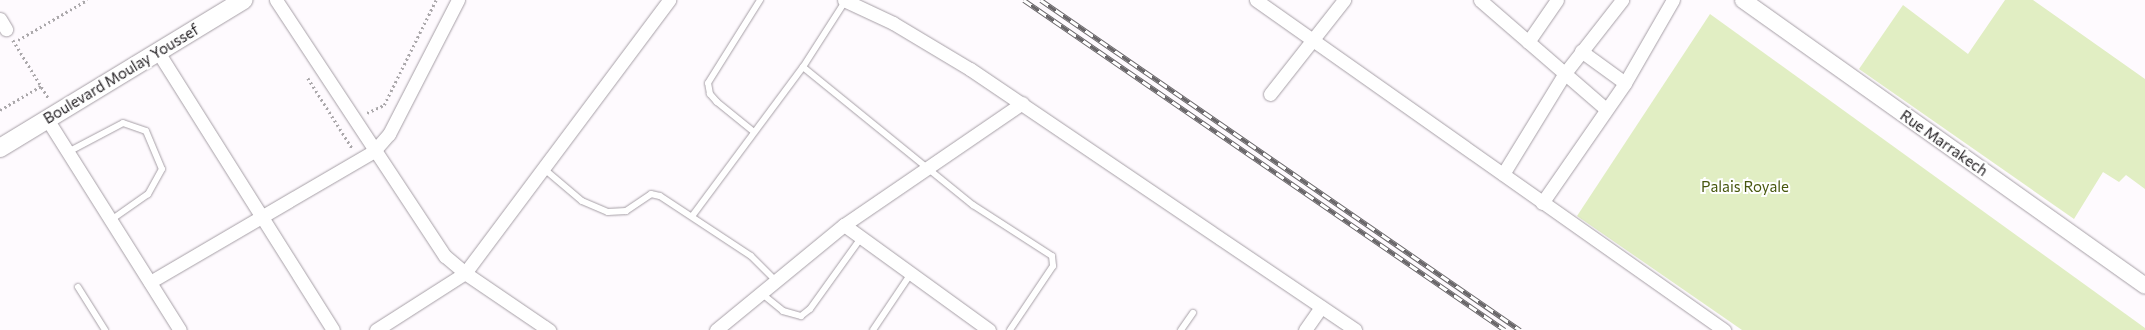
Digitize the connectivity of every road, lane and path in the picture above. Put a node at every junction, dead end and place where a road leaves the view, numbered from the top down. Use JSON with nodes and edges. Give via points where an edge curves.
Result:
{"nodes":[{"id":1,"x":87,"y":0,"type":"edge"},
{"id":2,"x":243,"y":0,"type":"edge"},
{"id":3,"x":276,"y":0,"type":"edge"},
{"id":4,"x":436,"y":0,"type":"edge"},
{"id":5,"x":458,"y":0,"type":"edge"},
{"id":6,"x":669,"y":0,"type":"edge"},
{"id":7,"x":760,"y":0,"type":"edge"},
{"id":8,"x":845,"y":0,"type":"edge"},
{"id":9,"x":1256,"y":0,"type":"edge"},
{"id":10,"x":1344,"y":0,"type":"edge"},
{"id":11,"x":1480,"y":0,"type":"edge"},
{"id":12,"x":1557,"y":0,"type":"edge"},
{"id":13,"x":1622,"y":0,"type":"edge"},
{"id":14,"x":1673,"y":0,"type":"edge"},
{"id":15,"x":1743,"y":0,"type":"edge"},
{"id":16,"x":3,"y":24,"type":"edge"},
{"id":17,"x":1316,"y":41,"type":"junction"},
{"id":18,"x":14,"y":42,"type":"junction"},
{"id":19,"x":1528,"y":42,"type":"junction"},
{"id":20,"x":1581,"y":51,"type":"junction"},
{"id":21,"x":158,"y":52,"type":"junction"},
{"id":22,"x":803,"y":67,"type":"junction"},
{"id":23,"x":1565,"y":73,"type":"junction"},
{"id":24,"x":1625,"y":83,"type":"junction"},
{"id":25,"x":41,"y":86,"type":"junction"},
{"id":26,"x":1270,"y":94,"type":"dead end"},
{"id":27,"x":1022,"y":103,"type":"junction"},
{"id":28,"x":1606,"y":109,"type":"junction"},
{"id":29,"x":0,"y":110,"type":"edge"},
{"id":30,"x":361,"y":111,"type":"dead end"},
{"id":31,"x":52,"y":116,"type":"junction"},
{"id":32,"x":754,"y":132,"type":"junction"},
{"id":33,"x":0,"y":148,"type":"edge"},
{"id":34,"x":374,"y":151,"type":"junction"},
{"id":35,"x":68,"y":152,"type":"junction"},
{"id":36,"x":542,"y":168,"type":"junction"},
{"id":37,"x":926,"y":169,"type":"junction"},
{"id":38,"x":1503,"y":174,"type":"junction"},
{"id":39,"x":1542,"y":203,"type":"junction"},
{"id":40,"x":693,"y":214,"type":"junction"},
{"id":41,"x":260,"y":218,"type":"junction"},
{"id":42,"x":111,"y":220,"type":"junction"},
{"id":43,"x":844,"y":225,"type":"junction"},
{"id":44,"x":861,"y":238,"type":"junction"},
{"id":45,"x":465,"y":273,"type":"junction"},
{"id":46,"x":910,"y":275,"type":"junction"},
{"id":47,"x":776,"y":281,"type":"junction"},
{"id":48,"x":150,"y":282,"type":"junction"},
{"id":49,"x":78,"y":286,"type":"dead end"},
{"id":50,"x":2145,"y":286,"type":"edge"},
{"id":51,"x":761,"y":293,"type":"junction"},
{"id":52,"x":1321,"y":307,"type":"junction"},
{"id":53,"x":1193,"y":313,"type":"dead end"},
{"id":54,"x":980,"y":327,"type":"edge"},
{"id":55,"x":105,"y":330,"type":"edge"},
{"id":56,"x":180,"y":330,"type":"edge"},
{"id":57,"x":333,"y":330,"type":"edge"},
{"id":58,"x":376,"y":330,"type":"edge"},
{"id":59,"x":549,"y":330,"type":"edge"},
{"id":60,"x":716,"y":330,"type":"edge"},
{"id":61,"x":873,"y":330,"type":"edge"},
{"id":62,"x":1010,"y":330,"type":"edge"},
{"id":63,"x":1182,"y":330,"type":"edge"},
{"id":64,"x":1305,"y":330,"type":"edge"},
{"id":65,"x":1354,"y":330,"type":"edge"},
{"id":66,"x":1724,"y":330,"type":"edge"}],
"edges":[{"from":1,"to":18,"type":"path"},
{"from":2,"to":21,"type":"main road","name":"Boulevard Moulay Youssef"},
{"from":3,"to":34,"type":"street"},
{"from":4,"to":30,"type":"path","via":[[384,105],[376,112]]},
{"from":5,"to":34,"type":"street","via":[[389,134]]},
{"from":6,"to":36,"type":"street"},
{"from":7,"to":32,"type":"lane","via":[[708,83],[710,94],[717,102]]},
{"from":8,"to":22,"type":"lane"},
{"from":8,"to":27,"type":"street","via":[[893,23]]},
{"from":9,"to":17,"type":"street"},
{"from":10,"to":17,"type":"street"},
{"from":11,"to":19,"type":"street"},
{"from":12,"to":19,"type":"street"},
{"from":13,"to":20,"type":"street"},
{"from":14,"to":24,"type":"street"},
{"from":15,"to":50,"type":"street","name":"Rue Marrakech"},
{"from":16,"to":18,"type":"path"},
{"from":17,"to":26,"type":"street"},
{"from":17,"to":38,"type":"street"},
{"from":18,"to":25,"type":"path"},
{"from":19,"to":23,"type":"street"},
{"from":20,"to":23,"type":"street"},
{"from":20,"to":24,"type":"street"},
{"from":21,"to":31,"type":"main road","name":"Boulevard Moulay Youssef"},
{"from":21,"to":41,"type":"street"},
{"from":22,"to":32,"type":"lane"},
{"from":22,"to":37,"type":"lane"},
{"from":23,"to":28,"type":"street"},
{"from":23,"to":38,"type":"street"},
{"from":24,"to":28,"type":"street"},
{"from":25,"to":29,"type":"path"},
{"from":25,"to":31,"type":"path"},
{"from":27,"to":37,"type":"street"},
{"from":27,"to":52,"type":"street"},
{"from":28,"to":39,"type":"street"},
{"from":31,"to":33,"type":"main road","name":"Boulevard Moulay Youssef"},
{"from":31,"to":35,"type":"street"},
{"from":32,"to":40,"type":"lane"},
{"from":34,"to":41,"type":"street"},
{"from":34,"to":45,"type":"street","via":[[444,256]]},
{"from":35,"to":42,"type":"street"},
{"from":35,"to":42,"type":"lane","via":[[123,123],[146,131],[162,169],[148,194]]},
{"from":36,"to":40,"type":"lane","via":[[582,201],[608,212],[626,211],[651,194]]},
{"from":36,"to":45,"type":"street"},
{"from":37,"to":43,"type":"street"},
{"from":37,"to":62,"type":"lane","via":[[1054,260]]},
{"from":38,"to":39,"type":"street"},
{"from":39,"to":66,"type":"street"},
{"from":40,"to":47,"type":"lane","via":[[751,256]]},
{"from":41,"to":48,"type":"street"},
{"from":41,"to":57,"type":"street"},
{"from":42,"to":48,"type":"street"},
{"from":43,"to":44,"type":"street"},
{"from":43,"to":47,"type":"street"},
{"from":44,"to":46,"type":"street"},
{"from":44,"to":51,"type":"lane","via":[[810,309],[800,316],[783,311]]},
{"from":45,"to":58,"type":"street"},
{"from":45,"to":59,"type":"street"},
{"from":46,"to":54,"type":"street"},
{"from":46,"to":61,"type":"lane"},
{"from":47,"to":51,"type":"street"},
{"from":48,"to":56,"type":"street"},
{"from":49,"to":55,"type":"lane"},
{"from":51,"to":60,"type":"street"},
{"from":52,"to":64,"type":"street"},
{"from":52,"to":65,"type":"street"},
{"from":53,"to":63,"type":"lane"}]}
